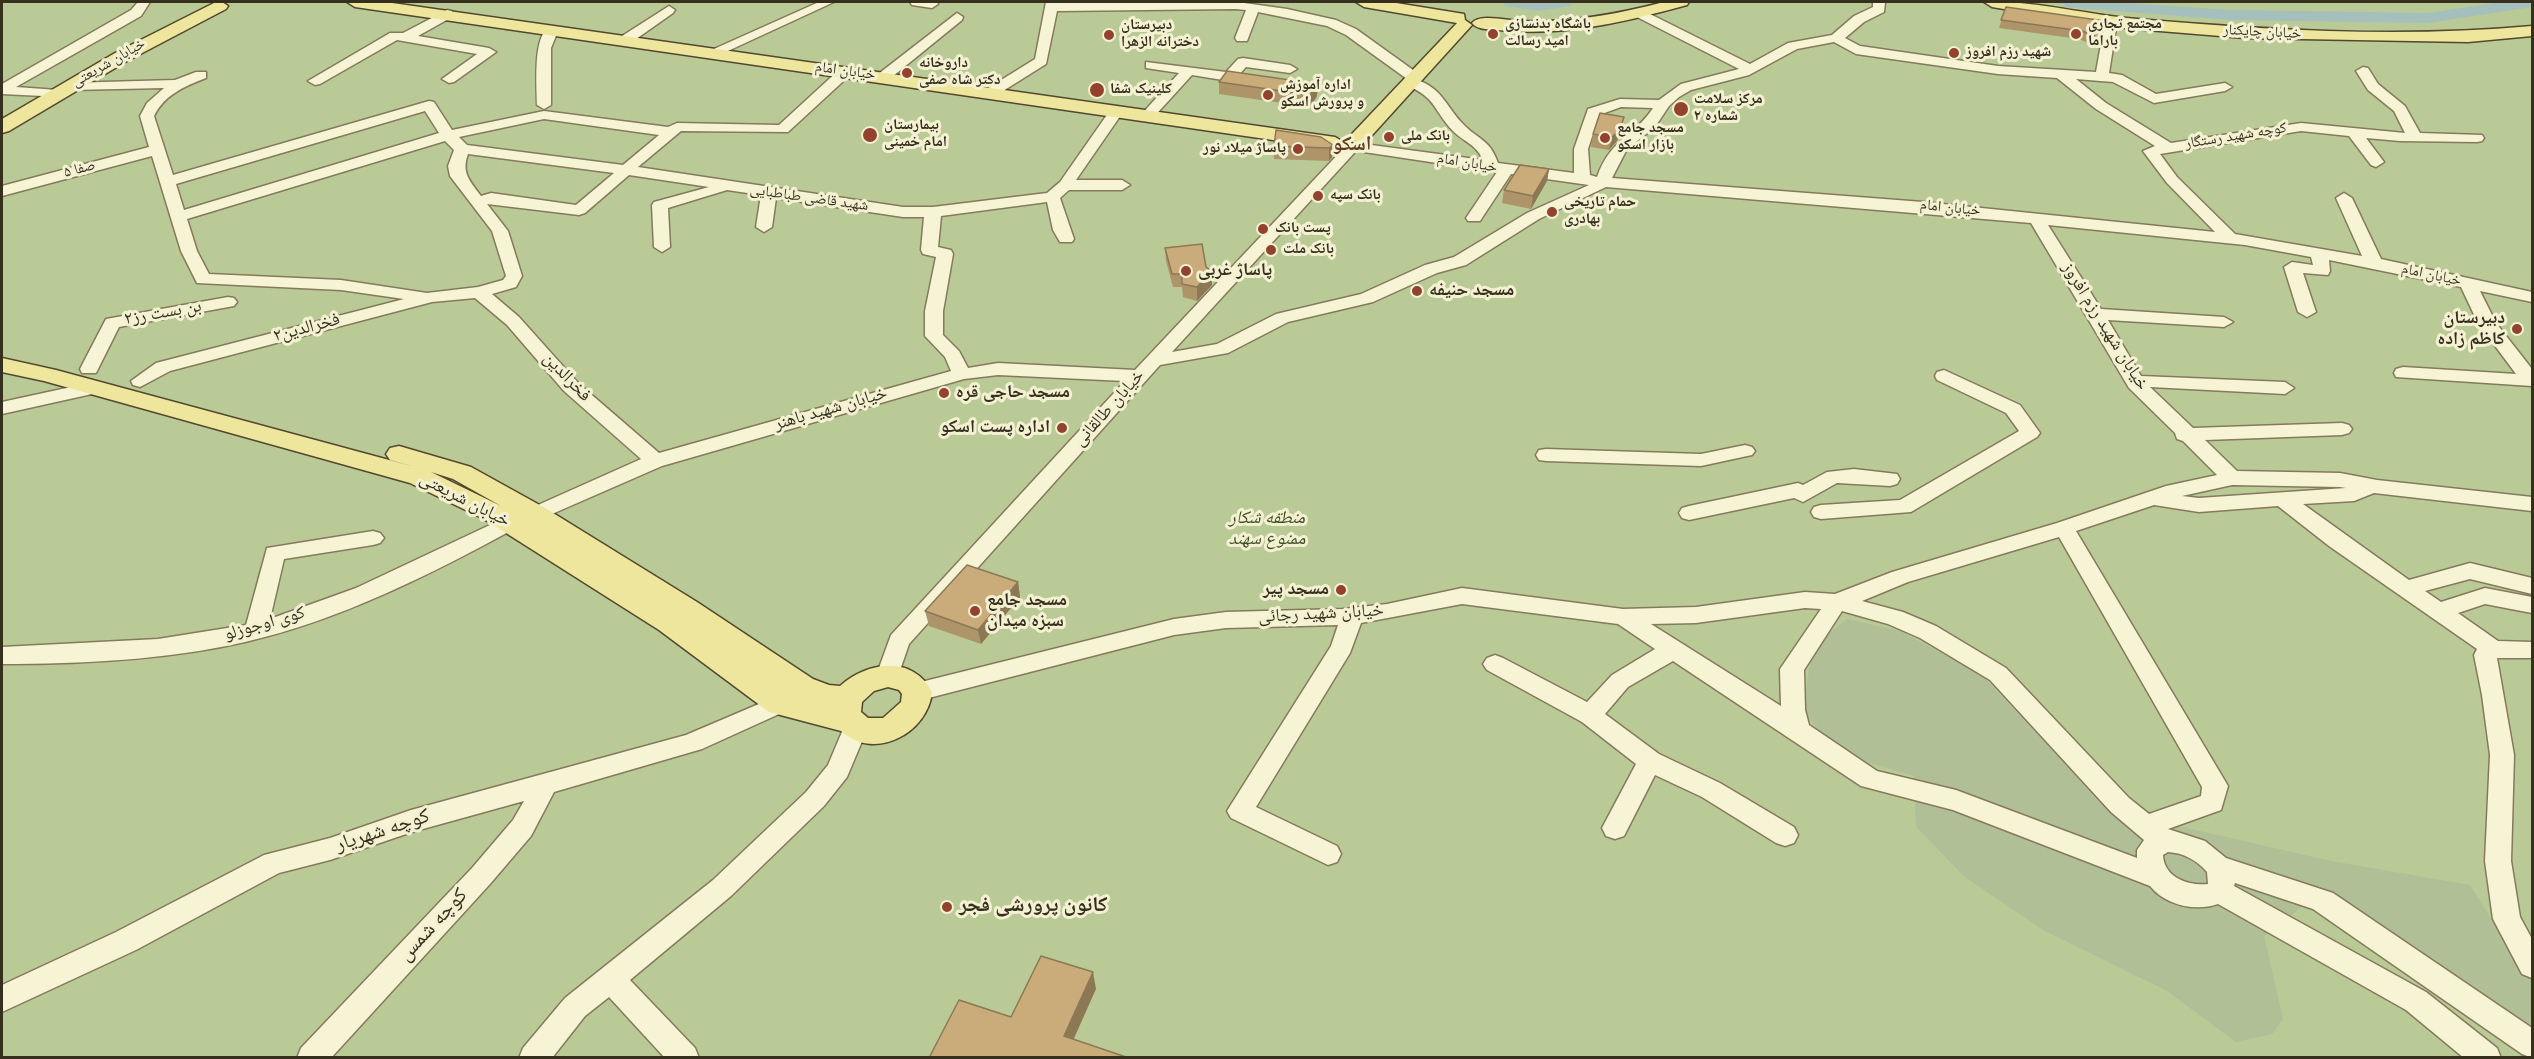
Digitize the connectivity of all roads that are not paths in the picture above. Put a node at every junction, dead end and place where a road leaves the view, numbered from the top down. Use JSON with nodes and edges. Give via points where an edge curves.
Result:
{"nodes":[{"id":1,"x":138,"y":2,"type":"edge"},
{"id":2,"x":355,"y":2,"type":"edge"},
{"id":3,"x":828,"y":2,"type":"edge"},
{"id":4,"x":916,"y":2,"type":"edge"},
{"id":5,"x":1364,"y":2,"type":"edge"},
{"id":6,"x":1682,"y":2,"type":"edge"},
{"id":7,"x":1879,"y":2,"type":"edge"},
{"id":8,"x":1992,"y":2,"type":"edge"},
{"id":9,"x":2020,"y":2,"type":"edge"},
{"id":10,"x":1235,"y":3,"type":"edge"},
{"id":11,"x":194,"y":4,"type":"edge"},
{"id":12,"x":932,"y":4,"type":"dead end"},
{"id":13,"x":1052,"y":4,"type":"edge"},
{"id":14,"x":1252,"y":8,"type":"junction"},
{"id":15,"x":669,"y":10,"type":"dead end"},
{"id":16,"x":1640,"y":13,"type":"junction"},
{"id":17,"x":447,"y":14,"type":"junction"},
{"id":18,"x":957,"y":17,"type":"dead end"},
{"id":19,"x":1472,"y":17,"type":"junction"},
{"id":20,"x":2111,"y":22,"type":"junction"},
{"id":21,"x":2532,"y":23,"type":"edge"},
{"id":22,"x":551,"y":31,"type":"junction"},
{"id":23,"x":2532,"y":31,"type":"edge"},
{"id":24,"x":405,"y":38,"type":"junction"},
{"id":25,"x":1242,"y":38,"type":"dead end"},
{"id":26,"x":1836,"y":38,"type":"junction"},
{"id":27,"x":624,"y":40,"type":"junction"},
{"id":28,"x":712,"y":53,"type":"junction"},
{"id":29,"x":1151,"y":65,"type":"dead end"},
{"id":30,"x":1290,"y":69,"type":"dead end"},
{"id":31,"x":1750,"y":69,"type":"junction"},
{"id":32,"x":2363,"y":71,"type":"dead end"},
{"id":33,"x":845,"y":72,"type":"junction"},
{"id":34,"x":1188,"y":72,"type":"junction"},
{"id":35,"x":2060,"y":73,"type":"junction"},
{"id":36,"x":2,"y":75,"type":"edge"},
{"id":37,"x":201,"y":75,"type":"dead end"},
{"id":38,"x":2102,"y":76,"type":"junction"},
{"id":39,"x":21,"y":78,"type":"junction"},
{"id":40,"x":882,"y":78,"type":"junction"},
{"id":41,"x":449,"y":79,"type":"dead end"},
{"id":42,"x":1413,"y":80,"type":"junction"},
{"id":43,"x":315,"y":81,"type":"dead end"},
{"id":44,"x":177,"y":84,"type":"junction"},
{"id":45,"x":2225,"y":87,"type":"dead end"},
{"id":46,"x":2,"y":89,"type":"edge"},
{"id":47,"x":57,"y":91,"type":"junction"},
{"id":48,"x":990,"y":93,"type":"junction"},
{"id":49,"x":1663,"y":104,"type":"junction"},
{"id":50,"x":544,"y":105,"type":"dead end"},
{"id":51,"x":1116,"y":112,"type":"junction"},
{"id":52,"x":2,"y":116,"type":"edge"},
{"id":53,"x":1146,"y":117,"type":"junction"},
{"id":54,"x":2,"y":127,"type":"edge"},
{"id":55,"x":674,"y":130,"type":"junction"},
{"id":56,"x":2355,"y":134,"type":"junction"},
{"id":57,"x":448,"y":135,"type":"junction"},
{"id":58,"x":2415,"y":137,"type":"junction"},
{"id":59,"x":2477,"y":138,"type":"dead end"},
{"id":60,"x":1351,"y":146,"type":"junction"},
{"id":61,"x":462,"y":148,"type":"junction"},
{"id":62,"x":2169,"y":148,"type":"junction"},
{"id":63,"x":159,"y":149,"type":"junction"},
{"id":64,"x":2376,"y":162,"type":"dead end"},
{"id":65,"x":1499,"y":168,"type":"junction"},
{"id":66,"x":625,"y":171,"type":"junction"},
{"id":67,"x":1582,"y":179,"type":"junction"},
{"id":68,"x":168,"y":181,"type":"junction"},
{"id":69,"x":1603,"y":182,"type":"junction"},
{"id":70,"x":1065,"y":184,"type":"junction"},
{"id":71,"x":1122,"y":185,"type":"dead end"},
{"id":72,"x":730,"y":187,"type":"junction"},
{"id":73,"x":2,"y":191,"type":"edge"},
{"id":74,"x":769,"y":193,"type":"junction"},
{"id":75,"x":1052,"y":197,"type":"junction"},
{"id":76,"x":2344,"y":198,"type":"dead end"},
{"id":77,"x":479,"y":201,"type":"junction"},
{"id":78,"x":933,"y":212,"type":"junction"},
{"id":79,"x":180,"y":216,"type":"junction"},
{"id":80,"x":1474,"y":218,"type":"dead end"},
{"id":81,"x":2036,"y":218,"type":"junction"},
{"id":82,"x":764,"y":227,"type":"dead end"},
{"id":83,"x":1066,"y":239,"type":"dead end"},
{"id":84,"x":2231,"y":239,"type":"junction"},
{"id":85,"x":662,"y":248,"type":"dead end"},
{"id":86,"x":2319,"y":252,"type":"junction"},
{"id":87,"x":2374,"y":263,"type":"junction"},
{"id":88,"x":2469,"y":284,"type":"junction"},
{"id":89,"x":479,"y":292,"type":"junction"},
{"id":90,"x":2532,"y":297,"type":"edge"},
{"id":91,"x":426,"y":298,"type":"junction"},
{"id":92,"x":228,"y":302,"type":"dead end"},
{"id":93,"x":2307,"y":312,"type":"dead end"},
{"id":94,"x":2096,"y":314,"type":"junction"},
{"id":95,"x":2224,"y":322,"type":"dead end"},
{"id":96,"x":2,"y":350,"type":"edge"},
{"id":97,"x":1154,"y":360,"type":"junction"},
{"id":98,"x":2,"y":365,"type":"edge"},
{"id":99,"x":2403,"y":373,"type":"dead end"},
{"id":100,"x":962,"y":374,"type":"junction"},
{"id":101,"x":1139,"y":376,"type":"junction"},
{"id":102,"x":1944,"y":376,"type":"dead end"},
{"id":103,"x":92,"y":378,"type":"junction"},
{"id":104,"x":2532,"y":380,"type":"edge"},
{"id":105,"x":140,"y":381,"type":"junction"},
{"id":106,"x":2134,"y":381,"type":"junction"},
{"id":107,"x":2285,"y":388,"type":"dead end"},
{"id":108,"x":7,"y":409,"type":"edge"},
{"id":109,"x":268,"y":426,"type":"junction"},
{"id":110,"x":2342,"y":429,"type":"dead end"},
{"id":111,"x":2184,"y":435,"type":"junction"},
{"id":112,"x":1745,"y":451,"type":"dead end"},
{"id":113,"x":1546,"y":456,"type":"dead end"},
{"id":114,"x":655,"y":461,"type":"junction"},
{"id":115,"x":2232,"y":478,"type":"junction"},
{"id":116,"x":1890,"y":479,"type":"dead end"},
{"id":117,"x":2377,"y":488,"type":"junction"},
{"id":118,"x":2154,"y":499,"type":"junction"},
{"id":119,"x":2282,"y":499,"type":"junction"},
{"id":120,"x":2532,"y":504,"type":"edge"},
{"id":121,"x":1821,"y":512,"type":"dead end"},
{"id":122,"x":1689,"y":513,"type":"dead end"},
{"id":123,"x":536,"y":514,"type":"junction"},
{"id":124,"x":510,"y":523,"type":"junction"},
{"id":125,"x":2064,"y":528,"type":"junction"},
{"id":126,"x":373,"y":538,"type":"dead end"},
{"id":127,"x":2532,"y":586,"type":"edge"},
{"id":128,"x":2406,"y":589,"type":"junction"},
{"id":129,"x":1837,"y":602,"type":"junction"},
{"id":130,"x":2532,"y":605,"type":"edge"},
{"id":131,"x":2440,"y":612,"type":"junction"},
{"id":132,"x":1352,"y":616,"type":"junction"},
{"id":133,"x":1623,"y":617,"type":"junction"},
{"id":134,"x":256,"y":630,"type":"junction"},
{"id":135,"x":2493,"y":649,"type":"junction"},
{"id":136,"x":1672,"y":650,"type":"junction"},
{"id":137,"x":2532,"y":650,"type":"edge"},
{"id":138,"x":2,"y":656,"type":"edge"},
{"id":139,"x":1495,"y":664,"type":"dead end"},
{"id":140,"x":888,"y":675,"type":"junction"},
{"id":141,"x":917,"y":692,"type":"junction"},
{"id":142,"x":780,"y":704,"type":"junction"},
{"id":143,"x":850,"y":715,"type":"junction"},
{"id":144,"x":1590,"y":715,"type":"junction"},
{"id":145,"x":1798,"y":730,"type":"junction"},
{"id":146,"x":1650,"y":761,"type":"junction"},
{"id":147,"x":545,"y":786,"type":"junction"},
{"id":148,"x":1615,"y":828,"type":"dead end"},
{"id":149,"x":2155,"y":833,"type":"junction"},
{"id":150,"x":1785,"y":835,"type":"dead end"},
{"id":151,"x":1328,"y":854,"type":"dead end"},
{"id":152,"x":2157,"y":877,"type":"junction"},
{"id":153,"x":2218,"y":879,"type":"junction"},
{"id":154,"x":2532,"y":965,"type":"edge"},
{"id":155,"x":610,"y":979,"type":"junction"},
{"id":156,"x":2,"y":999,"type":"edge"},
{"id":157,"x":2532,"y":1044,"type":"edge"},
{"id":158,"x":311,"y":1058,"type":"edge"},
{"id":159,"x":533,"y":1058,"type":"edge"},
{"id":160,"x":685,"y":1058,"type":"edge"},
{"id":161,"x":2487,"y":1058,"type":"edge"}],
"edges":[{"from":1,"to":39,"type":"street","via":[[136,13]]},
{"from":2,"to":17,"type":"main road","name":"خیابان امام"},
{"from":3,"to":28,"type":"street"},
{"from":4,"to":12,"type":"street"},
{"from":5,"to":19,"type":"main road"},
{"from":6,"to":16,"type":"main road"},
{"from":7,"to":26,"type":"street","via":[[1880,9],[1859,19]]},
{"from":8,"to":20,"type":"main road","name":"خیابان چایکنار"},
{"from":9,"to":21,"type":"main road","name":"خیابان چایکنار","via":[[2108,16],[2341,30],[2433,30]]},
{"from":10,"to":13,"type":"street"},
{"from":10,"to":14,"type":"street"},
{"from":11,"to":47,"type":"main road","name":"خیابان شریعتی"},
{"from":11,"to":47,"type":"main road","name":"خیابان شریعتی","via":[[225,5]]},
{"from":13,"to":48,"type":"street","via":[[1041,61]]},
{"from":14,"to":25,"type":"street"},
{"from":14,"to":42,"type":"street","via":[[1331,23],[1351,32]]},
{"from":15,"to":27,"type":"street"},
{"from":16,"to":19,"type":"main road","via":[[1554,27]]},
{"from":16,"to":31,"type":"street"},
{"from":17,"to":22,"type":"main road","name":"خیابان امام"},
{"from":17,"to":24,"type":"street"},
{"from":18,"to":40,"type":"street"},
{"from":19,"to":42,"type":"main road"},
{"from":20,"to":23,"type":"main road","name":"خیابان چایکنار","via":[[2245,33],[2403,38]]},
{"from":20,"to":38,"type":"street"},
{"from":22,"to":27,"type":"main road","name":"خیابان امام"},
{"from":22,"to":50,"type":"street","via":[[544,48]]},
{"from":24,"to":41,"type":"street","via":[[489,52]]},
{"from":24,"to":43,"type":"street","via":[[394,36]]},
{"from":26,"to":31,"type":"street","via":[[1793,46]]},
{"from":26,"to":35,"type":"street","via":[[1856,50],[1998,70]]},
{"from":27,"to":28,"type":"main road","name":"خیابان امام"},
{"from":28,"to":33,"type":"main road","name":"خیابان امام"},
{"from":29,"to":34,"type":"street"},
{"from":30,"to":34,"type":"street","via":[[1243,62],[1229,77]]},
{"from":31,"to":49,"type":"street","via":[[1686,87]]},
{"from":32,"to":58,"type":"street","via":[[2373,87],[2400,109]]},
{"from":33,"to":40,"type":"main road","name":"خیابان امام"},
{"from":33,"to":55,"type":"street","via":[[783,129]]},
{"from":34,"to":53,"type":"street"},
{"from":35,"to":38,"type":"street"},
{"from":35,"to":62,"type":"street","via":[[2101,106]]},
{"from":36,"to":39,"type":"street"},
{"from":37,"to":44,"type":"street"},
{"from":38,"to":45,"type":"street","via":[[2116,78],[2154,99]]},
{"from":39,"to":46,"type":"street"},
{"from":40,"to":48,"type":"main road","name":"خیابان امام"},
{"from":42,"to":60,"type":"main road"},
{"from":42,"to":65,"type":"street","via":[[1433,92],[1458,128],[1478,140]]},
{"from":44,"to":47,"type":"street"},
{"from":44,"to":63,"type":"street","via":[[147,116]]},
{"from":46,"to":47,"type":"street"},
{"from":47,"to":52,"type":"main road","name":"خیابان شریعتی"},
{"from":47,"to":54,"type":"main road","name":"خیابان شریعتی"},
{"from":48,"to":51,"type":"main road","name":"خیابان امام"},
{"from":49,"to":67,"type":"street","via":[[1620,104],[1593,112],[1581,148]]},
{"from":49,"to":69,"type":"street","via":[[1650,124],[1621,146]]},
{"from":51,"to":53,"type":"main road","name":"خیابان امام"},
{"from":51,"to":70,"type":"street"},
{"from":53,"to":60,"type":"main road","name":"خیابان امام"},
{"from":55,"to":57,"type":"street","via":[[544,115]]},
{"from":55,"to":66,"type":"street"},
{"from":56,"to":58,"type":"street","name":"کوچه شهید رستگار"},
{"from":56,"to":62,"type":"street","name":"کوچه شهید رستگار","via":[[2293,128]]},
{"from":56,"to":64,"type":"street"},
{"from":57,"to":61,"type":"street"},
{"from":57,"to":68,"type":"street","via":[[429,105]]},
{"from":57,"to":79,"type":"street"},
{"from":58,"to":59,"type":"street","name":"کوچه شهید رستگار"},
{"from":60,"to":65,"type":"street","name":"خیابان امام"},
{"from":60,"to":97,"type":"street","name":"خیابان طالقانی"},
{"from":61,"to":66,"type":"street","name":"شهید قاضی طباطبایی"},
{"from":61,"to":77,"type":"street","name":"فخرالدین۲","via":[[456,166],[458,176]]},
{"from":62,"to":84,"type":"street","name":"کوچه شهید رستگار","via":[[2150,151],[2172,180]]},
{"from":63,"to":68,"type":"street"},
{"from":63,"to":73,"type":"street","name":"صفا ۵"},
{"from":65,"to":67,"type":"street","name":"خیابان امام"},
{"from":65,"to":80,"type":"street"},
{"from":66,"to":72,"type":"street","name":"شهید قاضی طباطبایی"},
{"from":66,"to":77,"type":"street","via":[[579,210],[491,198]]},
{"from":67,"to":69,"type":"street","name":"خیابان امام"},
{"from":68,"to":79,"type":"street"},
{"from":69,"to":81,"type":"street","name":"خیابان امام"},
{"from":69,"to":97,"type":"street","via":[[1533,216],[1460,261],[1431,269],[1367,298],[1282,318],[1222,349]]},
{"from":70,"to":71,"type":"street"},
{"from":70,"to":75,"type":"street"},
{"from":72,"to":74,"type":"street","name":"شهید قاضی طباطبایی"},
{"from":72,"to":85,"type":"street","via":[[660,205]]},
{"from":74,"to":78,"type":"street","name":"شهید قاضی طباطبایی","via":[[903,212]]},
{"from":74,"to":82,"type":"street"},
{"from":75,"to":78,"type":"street","name":"شهید قاضی طباطبایی"},
{"from":75,"to":83,"type":"street","via":[[1058,206],[1061,234]]},
{"from":76,"to":87,"type":"street"},
{"from":77,"to":89,"type":"street","name":"فخرالدین۲","via":[[500,231],[514,276],[510,283]]},
{"from":78,"to":100,"type":"street","via":[[928,250],[945,254],[934,311],[934,336],[953,355]]},
{"from":79,"to":91,"type":"street","via":[[189,251],[203,279],[259,279],[393,291]]},
{"from":81,"to":84,"type":"street","name":"خیابان امام"},
{"from":81,"to":94,"type":"street","name":"خیابان شهید رزم افروز"},
{"from":84,"to":86,"type":"street","name":"خیابان امام"},
{"from":86,"to":87,"type":"street","name":"خیابان امام"},
{"from":86,"to":93,"type":"street","via":[[2322,271],[2292,267]]},
{"from":87,"to":88,"type":"street","name":"خیابان امام"},
{"from":88,"to":90,"type":"street","name":"خیابان امام"},
{"from":88,"to":104,"type":"street","via":[[2487,326]]},
{"from":89,"to":91,"type":"street","name":"فخرالدین۲"},
{"from":89,"to":114,"type":"street","name":"فخرالدین","via":[[513,321],[571,387]]},
{"from":91,"to":105,"type":"street","name":"فخرالدین۲","via":[[163,367]]},
{"from":92,"to":103,"type":"street","name":"بن بست رز۲","via":[[112,323]]},
{"from":94,"to":95,"type":"street"},
{"from":94,"to":106,"type":"street","name":"خیابان شهید رزم افروز"},
{"from":96,"to":103,"type":"main road","name":"خیابان شریعتی"},
{"from":97,"to":101,"type":"street","name":"خیابان طالقانی"},
{"from":98,"to":103,"type":"main road","name":"خیابان شریعتی"},
{"from":99,"to":104,"type":"street"},
{"from":100,"to":101,"type":"street","name":"خیابان شهید باهنر","via":[[998,369]]},
{"from":100,"to":114,"type":"street","name":"خیابان شهید باهنر"},
{"from":101,"to":140,"type":"street","name":"خیابان طالقانی","via":[[899,640]]},
{"from":102,"to":121,"type":"street","via":[[2013,409],[2031,433],[1904,507]]},
{"from":103,"to":105,"type":"main road","name":"خیابان شریعتی"},
{"from":103,"to":108,"type":"street"},
{"from":103,"to":109,"type":"main road","name":"خیابان شریعتی"},
{"from":105,"to":109,"type":"main road","name":"خیابان شریعتی"},
{"from":106,"to":107,"type":"street"},
{"from":106,"to":111,"type":"street","name":"خیابان شهید رزم افروز"},
{"from":109,"to":123,"type":"main road","name":"خیابان شریعتی","via":[[428,461],[462,473]]},
{"from":109,"to":124,"type":"main road","name":"خیابان شریعتی","via":[[420,477]]},
{"from":110,"to":111,"type":"street"},
{"from":111,"to":115,"type":"street","name":"خیابان شهید رزم افروز"},
{"from":112,"to":113,"type":"street","via":[[1701,460]]},
{"from":114,"to":123,"type":"street","name":"خیابان شهید باهنر"},
{"from":115,"to":117,"type":"street","via":[[2340,480]]},
{"from":115,"to":118,"type":"street"},
{"from":116,"to":122,"type":"street","via":[[1832,475],[1800,492]]},
{"from":117,"to":119,"type":"street","via":[[2354,494]]},
{"from":117,"to":120,"type":"street"},
{"from":118,"to":119,"type":"street","via":[[2199,505]]},
{"from":118,"to":125,"type":"street"},
{"from":119,"to":128,"type":"street"},
{"from":123,"to":143,"type":"main road","name":"خیابان شریعتی"},
{"from":124,"to":134,"type":"street","name":"کوی اوجوزلو","via":[[453,554],[345,600]]},
{"from":124,"to":142,"type":"main road","name":"خیابان شریعتی","via":[[669,623]]},
{"from":125,"to":129,"type":"street","via":[[1900,576]]},
{"from":125,"to":149,"type":"street","via":[[2215,786],[2212,803]]},
{"from":126,"to":134,"type":"street","via":[[275,553]]},
{"from":127,"to":128,"type":"street","via":[[2470,571]]},
{"from":128,"to":131,"type":"street"},
{"from":129,"to":133,"type":"street","name":"خیابان شهید رجائی","via":[[1805,600],[1696,615]]},
{"from":129,"to":145,"type":"street","via":[[1792,669],[1793,710]]},
{"from":129,"to":149,"type":"street","via":[[1928,632],[1998,674],[2120,805]]},
{"from":130,"to":131,"type":"street","via":[[2497,594],[2482,594]]},
{"from":131,"to":135,"type":"street"},
{"from":132,"to":133,"type":"street","name":"خیابان شهید رجائی","via":[[1462,596]]},
{"from":132,"to":141,"type":"street","name":"خیابان شهید رجائی","via":[[1226,620],[1174,627]]},
{"from":132,"to":151,"type":"street","via":[[1336,657],[1240,811]]},
{"from":133,"to":136,"type":"street"},
{"from":134,"to":138,"type":"street","name":"کوی اوجوزلو","via":[[211,640]]},
{"from":135,"to":137,"type":"street"},
{"from":135,"to":154,"type":"street","via":[[2485,655],[2502,755],[2498,861],[2507,919]]},
{"from":136,"to":144,"type":"street","via":[[1620,681]]},
{"from":136,"to":145,"type":"street"},
{"from":139,"to":144,"type":"street"},
{"from":140,"to":141,"type":"main road","via":[[906,680]]},
{"from":140,"to":143,"type":"main road","via":[[864,682]]},
{"from":141,"to":143,"type":"main road","via":[[915,709],[900,724],[877,731]]},
{"from":142,"to":143,"type":"main road","name":"خیابان شریعتی"},
{"from":142,"to":147,"type":"street","name":"کوچه شهریار","via":[[693,741]]},
{"from":143,"to":155,"type":"street","via":[[838,770],[815,799],[722,888]]},
{"from":144,"to":146,"type":"street"},
{"from":145,"to":152,"type":"street","via":[[1870,779],[1956,800]]},
{"from":146,"to":148,"type":"street"},
{"from":146,"to":150,"type":"street","via":[[1711,790]]},
{"from":147,"to":156,"type":"street","name":"کوچه شهریار","via":[[273,863],[126,941]]},
{"from":147,"to":158,"type":"street","name":"کوچه شمس","via":[[522,828],[482,876]]},
{"from":149,"to":152,"type":"street","via":[[2148,858]]},
{"from":149,"to":153,"type":"street","via":[[2193,846]]},
{"from":152,"to":153,"type":"street","via":[[2178,892],[2202,898]]},
{"from":153,"to":157,"type":"street","via":[[2292,889],[2323,902]]},
{"from":153,"to":161,"type":"street","via":[[2416,1001]]},
{"from":155,"to":159,"type":"street","via":[[575,1007]]},
{"from":155,"to":160,"type":"street"}]}
